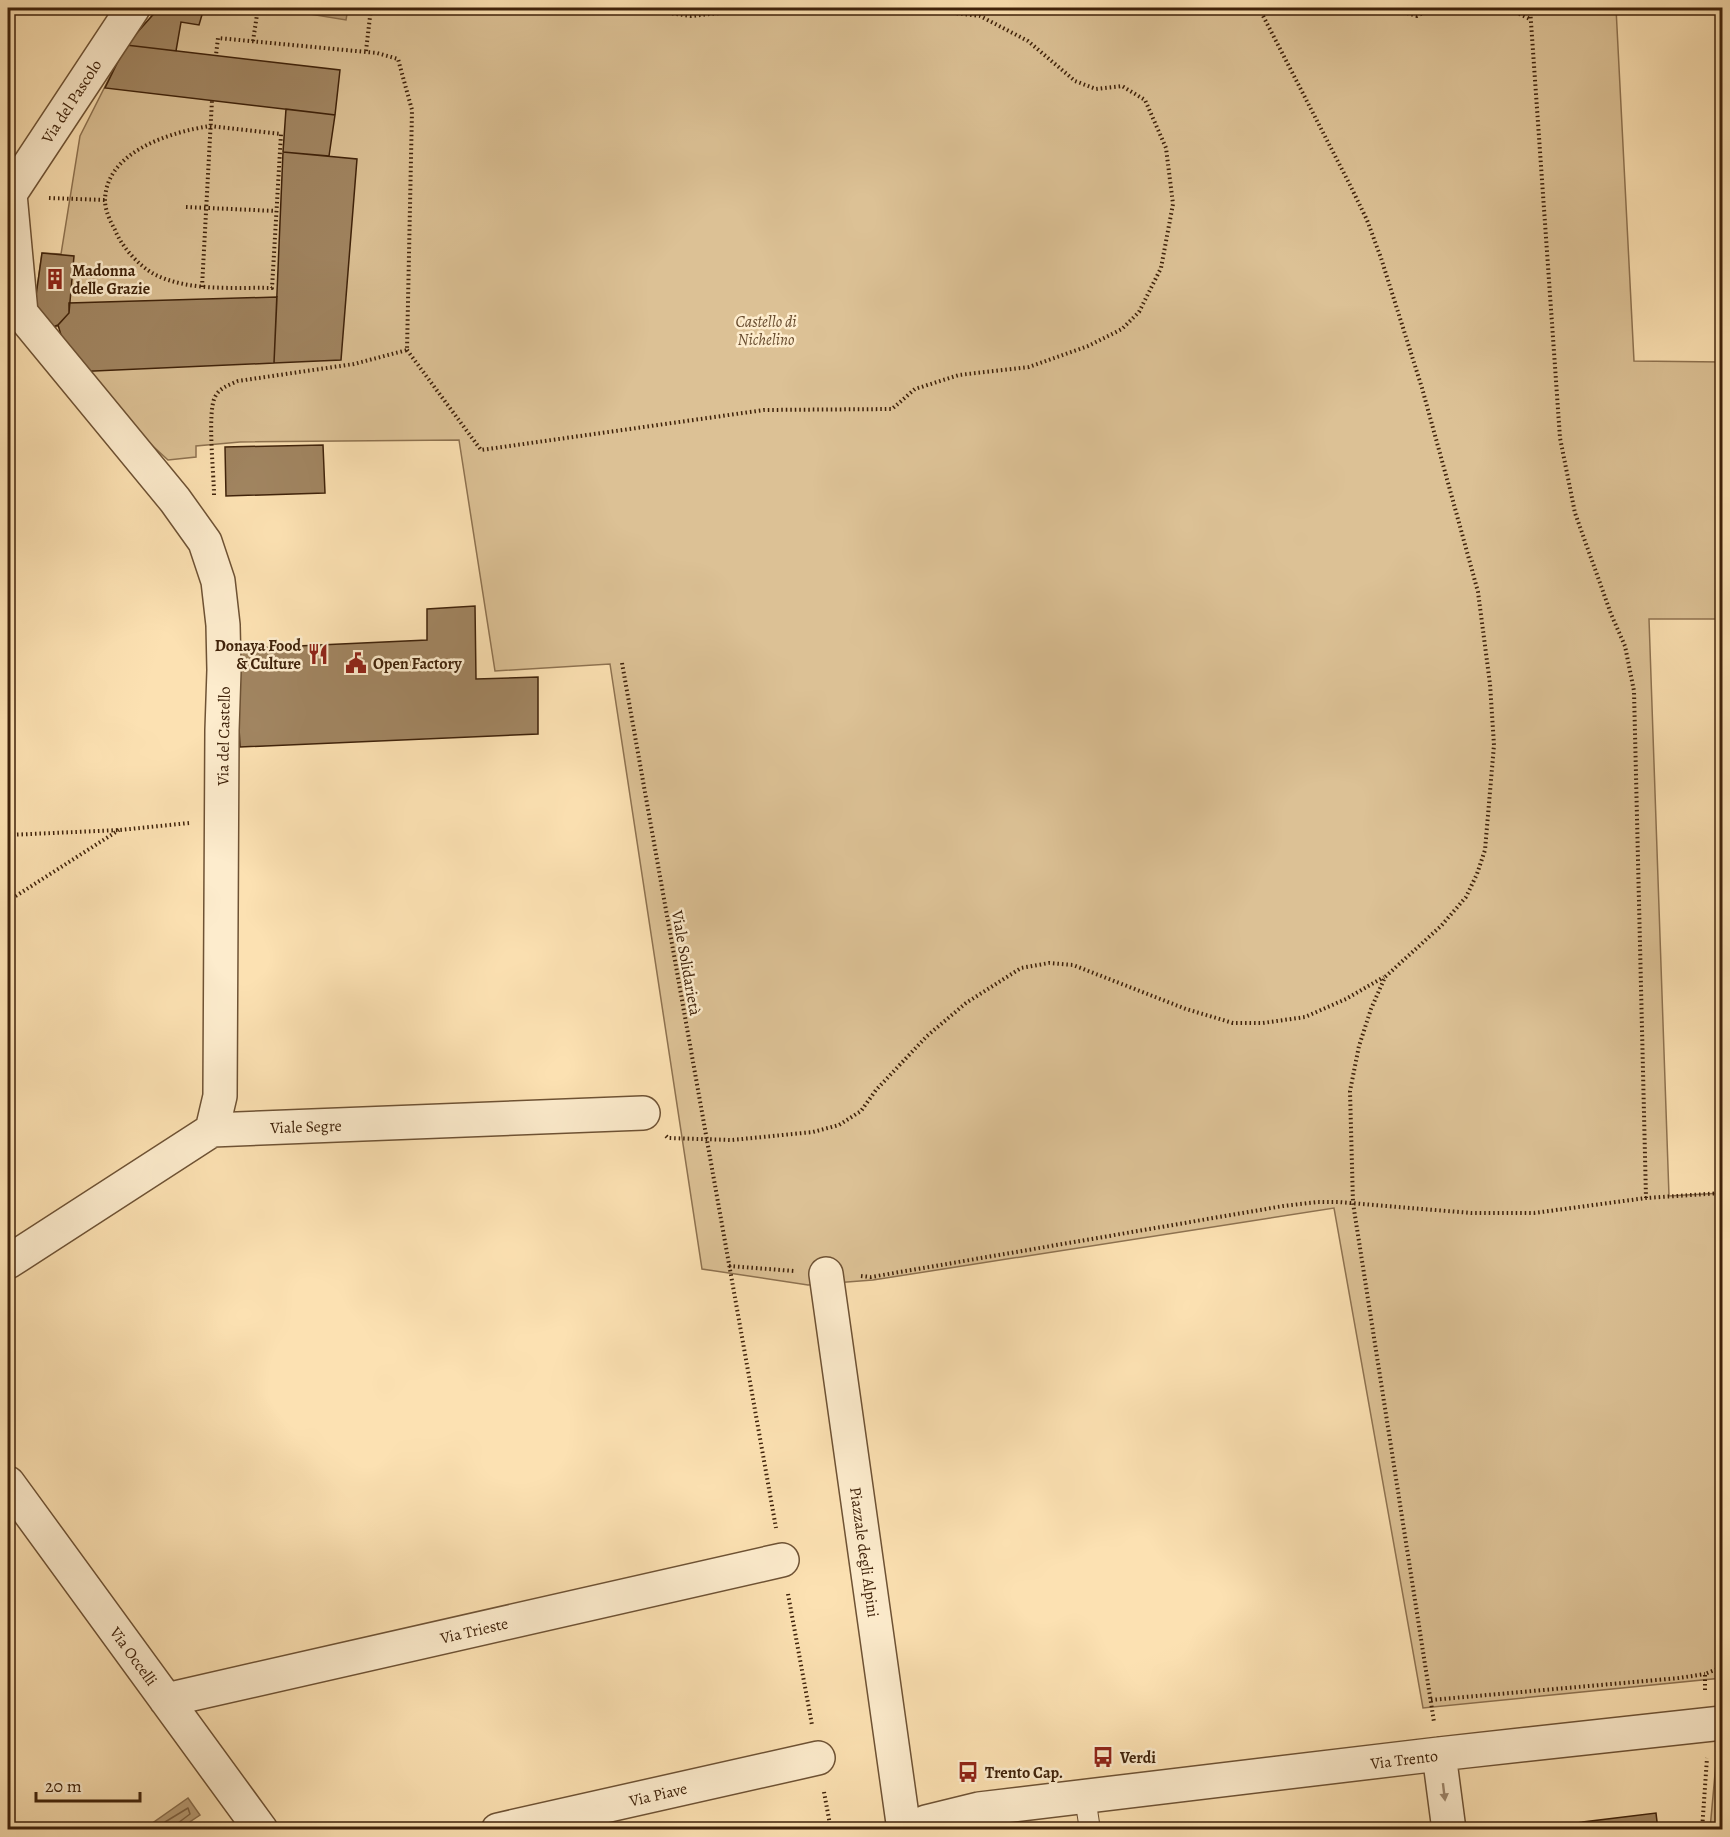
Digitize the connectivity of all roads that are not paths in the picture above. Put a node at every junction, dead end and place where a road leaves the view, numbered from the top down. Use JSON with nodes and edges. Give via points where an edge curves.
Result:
{"nodes":[{"id":1,"x":133,"y":8,"type":"edge"},
{"id":2,"x":9,"y":194,"type":"edge"},
{"id":3,"x":649,"y":1126,"type":"road end"},
{"id":4,"x":212,"y":1130,"type":"junction"},
{"id":5,"x":8,"y":1262,"type":"edge"},
{"id":6,"x":826,"y":1274,"type":"dead end"},
{"id":7,"x":8,"y":1483,"type":"edge"},
{"id":8,"x":782,"y":1560,"type":"dead end"},
{"id":9,"x":166,"y":1700,"type":"junction"},
{"id":10,"x":1722,"y":1723,"type":"edge"},
{"id":11,"x":1439,"y":1754,"type":"junction"},
{"id":12,"x":818,"y":1758,"type":"dead end"},
{"id":13,"x":1085,"y":1797,"type":"junction"},
{"id":14,"x":261,"y":1830,"type":"edge"},
{"id":15,"x":498,"y":1830,"type":"edge"},
{"id":16,"x":906,"y":1830,"type":"edge"},
{"id":17,"x":1090,"y":1830,"type":"edge"},
{"id":18,"x":1449,"y":1830,"type":"edge"}],
"edges":[{"from":1,"to":2,"type":"street","name":"Via del Pascolo"},
{"from":2,"to":4,"type":"street","name":"Via del Castello","via":[[21,313],[175,500],[205,542],[218,582],[223,625],[220,1096]]},
{"from":3,"to":4,"type":"street","name":"Viale Segre"},
{"from":4,"to":5,"type":"street"},
{"from":6,"to":16,"type":"street","name":"Piazzale degli Alpini"},
{"from":7,"to":9,"type":"street","name":"Via Occelli"},
{"from":8,"to":9,"type":"street","name":"Via Trieste"},
{"from":9,"to":14,"type":"street","name":"Via Occelli"},
{"from":10,"to":11,"type":"street","name":"Via Trento"},
{"from":11,"to":13,"type":"street","name":"Via Trento"},
{"from":11,"to":18,"type":"street","one_way":true},
{"from":12,"to":15,"type":"street","name":"Via Piave"},
{"from":13,"to":16,"type":"street","name":"Via Trento","via":[[979,1809]]},
{"from":13,"to":17,"type":"lane"}]}
